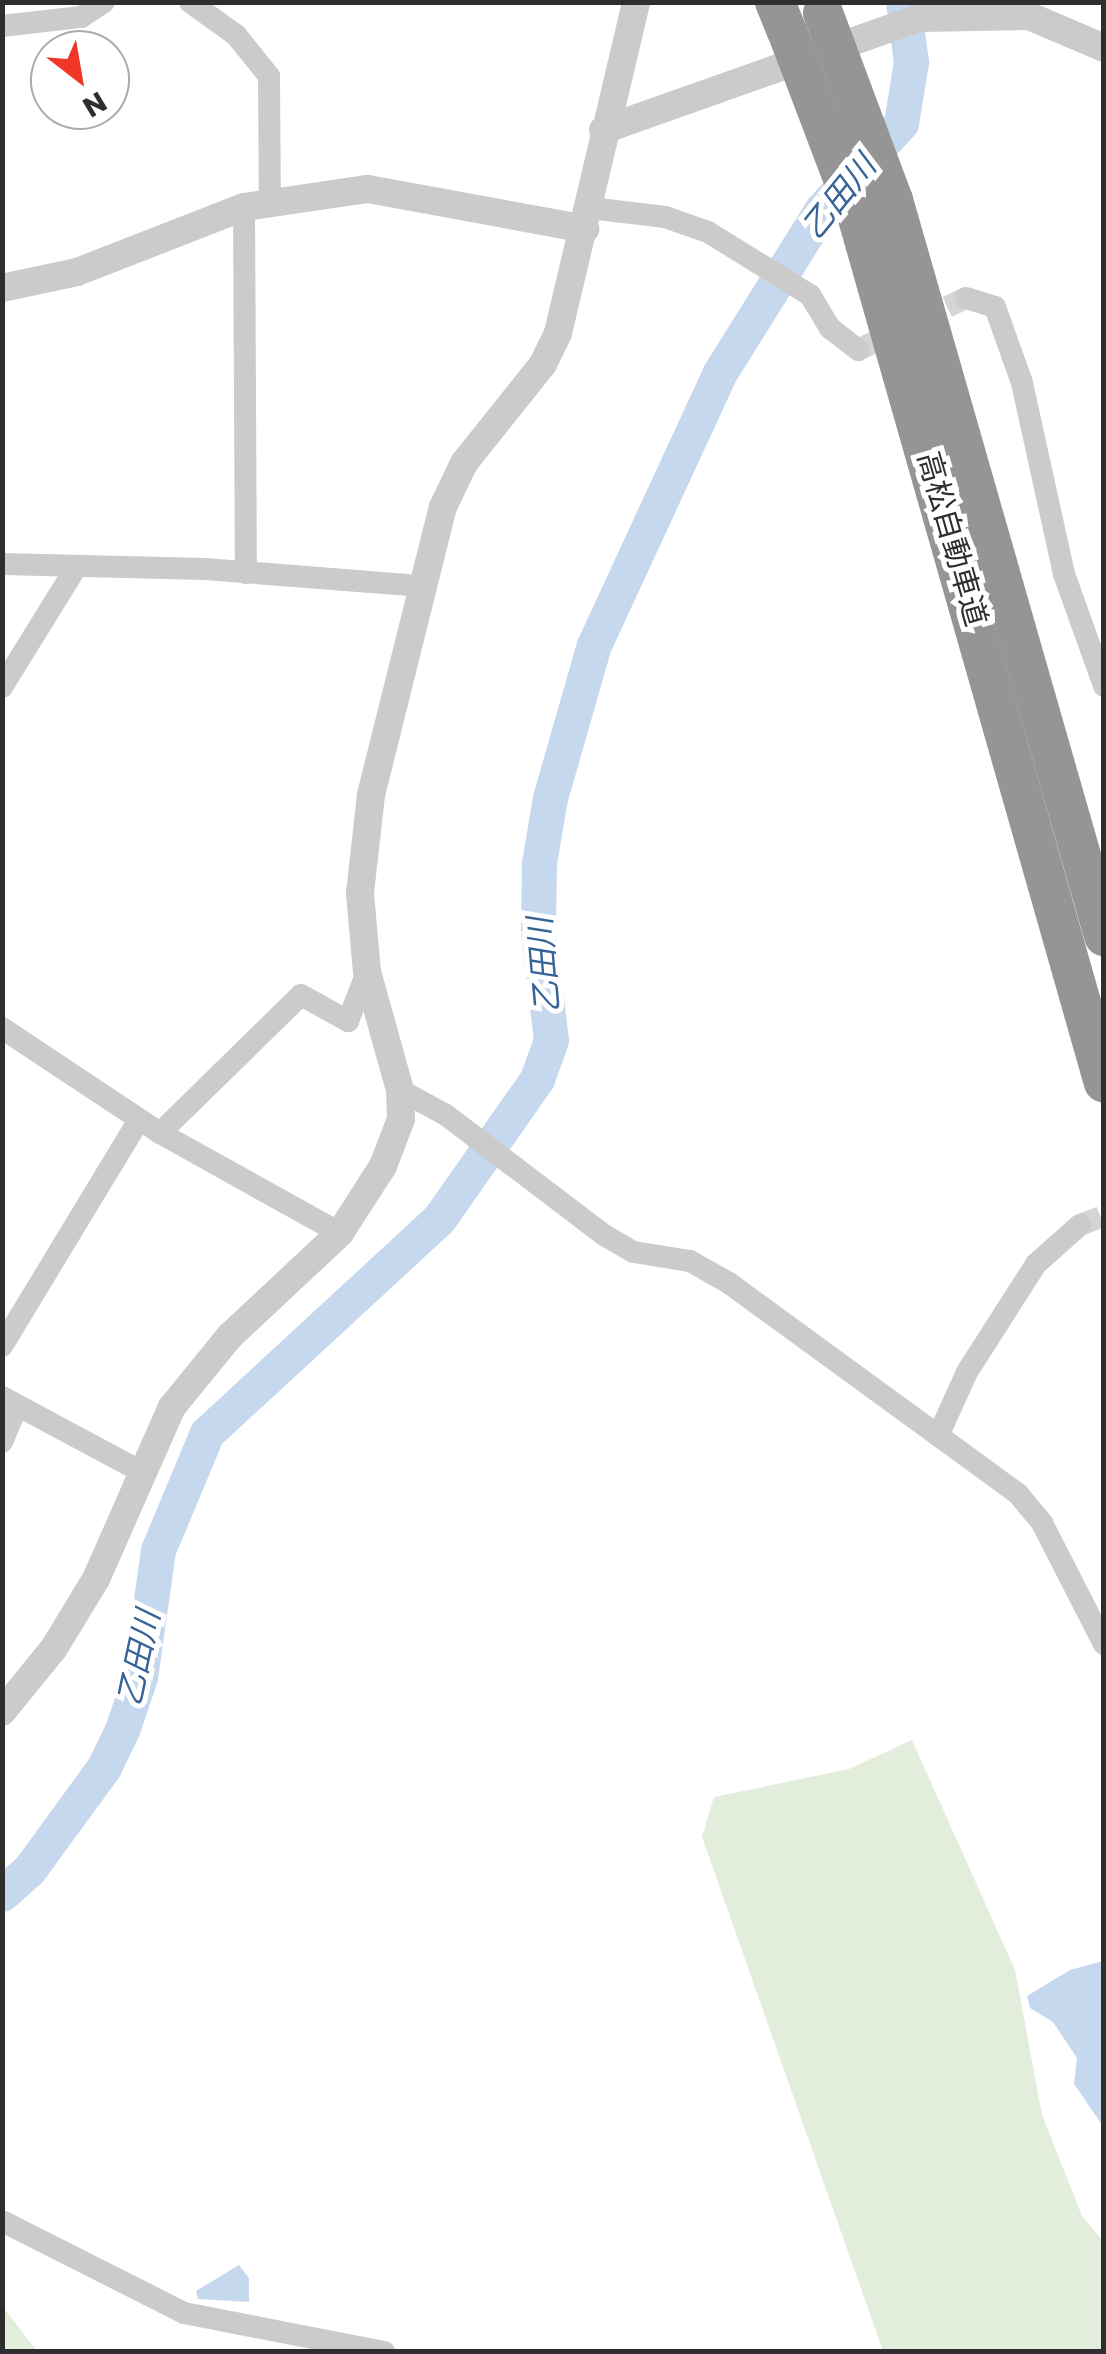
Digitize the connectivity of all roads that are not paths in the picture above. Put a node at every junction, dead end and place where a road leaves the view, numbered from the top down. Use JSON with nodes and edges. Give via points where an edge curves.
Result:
{"nodes":[{"id":1,"x":104,"y":2,"type":"edge"},
{"id":2,"x":190,"y":2,"type":"edge"},
{"id":3,"x":636,"y":2,"type":"edge"},
{"id":4,"x":821,"y":8,"type":"edge"},
{"id":5,"x":781,"y":17,"type":"edge"},
{"id":6,"x":2,"y":26,"type":"edge"},
{"id":7,"x":1104,"y":48,"type":"edge"},
{"id":8,"x":603,"y":130,"type":"junction"},
{"id":9,"x":257,"y":206,"type":"junction"},
{"id":10,"x":875,"y":208,"type":"junction"},
{"id":11,"x":588,"y":219,"type":"junction"},
{"id":12,"x":2,"y":288,"type":"edge"},
{"id":13,"x":966,"y":298,"type":"dead end"},
{"id":14,"x":858,"y":350,"type":"dead end"},
{"id":15,"x":2,"y":564,"type":"edge"},
{"id":16,"x":77,"y":566,"type":"junction"},
{"id":17,"x":246,"y":573,"type":"junction"},
{"id":18,"x":419,"y":586,"type":"junction"},
{"id":19,"x":1104,"y":686,"type":"edge"},
{"id":20,"x":2,"y":688,"type":"edge"},
{"id":21,"x":1104,"y":936,"type":"edge"},
{"id":22,"x":367,"y":972,"type":"junction"},
{"id":23,"x":2,"y":1028,"type":"edge"},
{"id":24,"x":1104,"y":1084,"type":"edge"},
{"id":25,"x":400,"y":1090,"type":"junction"},
{"id":26,"x":139,"y":1120,"type":"junction"},
{"id":27,"x":160,"y":1133,"type":"junction"},
{"id":28,"x":1080,"y":1224,"type":"tunnel mouth"},
{"id":29,"x":340,"y":1233,"type":"junction"},
{"id":30,"x":2,"y":1346,"type":"edge"},
{"id":31,"x":10,"y":1402,"type":"edge"},
{"id":32,"x":938,"y":1436,"type":"junction"},
{"id":33,"x":2,"y":1442,"type":"edge"},
{"id":34,"x":142,"y":1472,"type":"junction"},
{"id":35,"x":1104,"y":1644,"type":"edge"},
{"id":36,"x":2,"y":1712,"type":"edge"},
{"id":37,"x":2,"y":2221,"type":"edge"},
{"id":38,"x":384,"y":2352,"type":"edge"}],
"edges":[{"from":1,"to":6,"type":"street","via":[[80,17]]},
{"from":2,"to":9,"type":"street","via":[[236,35],[270,76]]},
{"from":3,"to":8,"type":"street"},
{"from":4,"to":10,"type":"highway","name":"高松自動車道","bridge":true},
{"from":5,"to":10,"type":"highway","name":"高松自動車道","bridge":true},
{"from":7,"to":8,"type":"street","via":[[1029,16],[918,18]]},
{"from":8,"to":11,"type":"street"},
{"from":9,"to":11,"type":"street","via":[[368,190]]},
{"from":9,"to":12,"type":"street","via":[[77,272]]},
{"from":9,"to":17,"type":"street"},
{"from":10,"to":21,"type":"highway","name":"高松自動車道"},
{"from":10,"to":24,"type":"highway","name":"高松自動車道"},
{"from":11,"to":14,"type":"street","via":[[666,217],[758,260],[810,295],[830,328]]},
{"from":11,"to":18,"type":"street","via":[[558,334],[543,364],[464,464]]},
{"from":13,"to":19,"type":"street","via":[[996,307],[1022,383],[1064,574]]},
{"from":15,"to":16,"type":"street"},
{"from":16,"to":17,"type":"street"},
{"from":16,"to":20,"type":"street"},
{"from":17,"to":18,"type":"street"},
{"from":18,"to":22,"type":"street","via":[[371,795],[360,893]]},
{"from":22,"to":25,"type":"street"},
{"from":22,"to":27,"type":"street","via":[[348,1022],[301,995]]},
{"from":23,"to":26,"type":"street"},
{"from":25,"to":29,"type":"street","via":[[400,1119],[383,1166]]},
{"from":25,"to":32,"type":"street","via":[[446,1115],[604,1235],[634,1252],[690,1262],[729,1284]]},
{"from":26,"to":27,"type":"street"},
{"from":26,"to":30,"type":"street"},
{"from":27,"to":29,"type":"street"},
{"from":28,"to":32,"type":"street","via":[[1036,1264],[967,1372]]},
{"from":29,"to":34,"type":"street","via":[[230,1336],[172,1407]]},
{"from":31,"to":33,"type":"street"},
{"from":31,"to":34,"type":"street"},
{"from":32,"to":35,"type":"street","via":[[1018,1494],[1042,1523]]},
{"from":34,"to":36,"type":"street","via":[[96,1579],[54,1648]]},
{"from":37,"to":38,"type":"street","via":[[184,2313]]}]}
